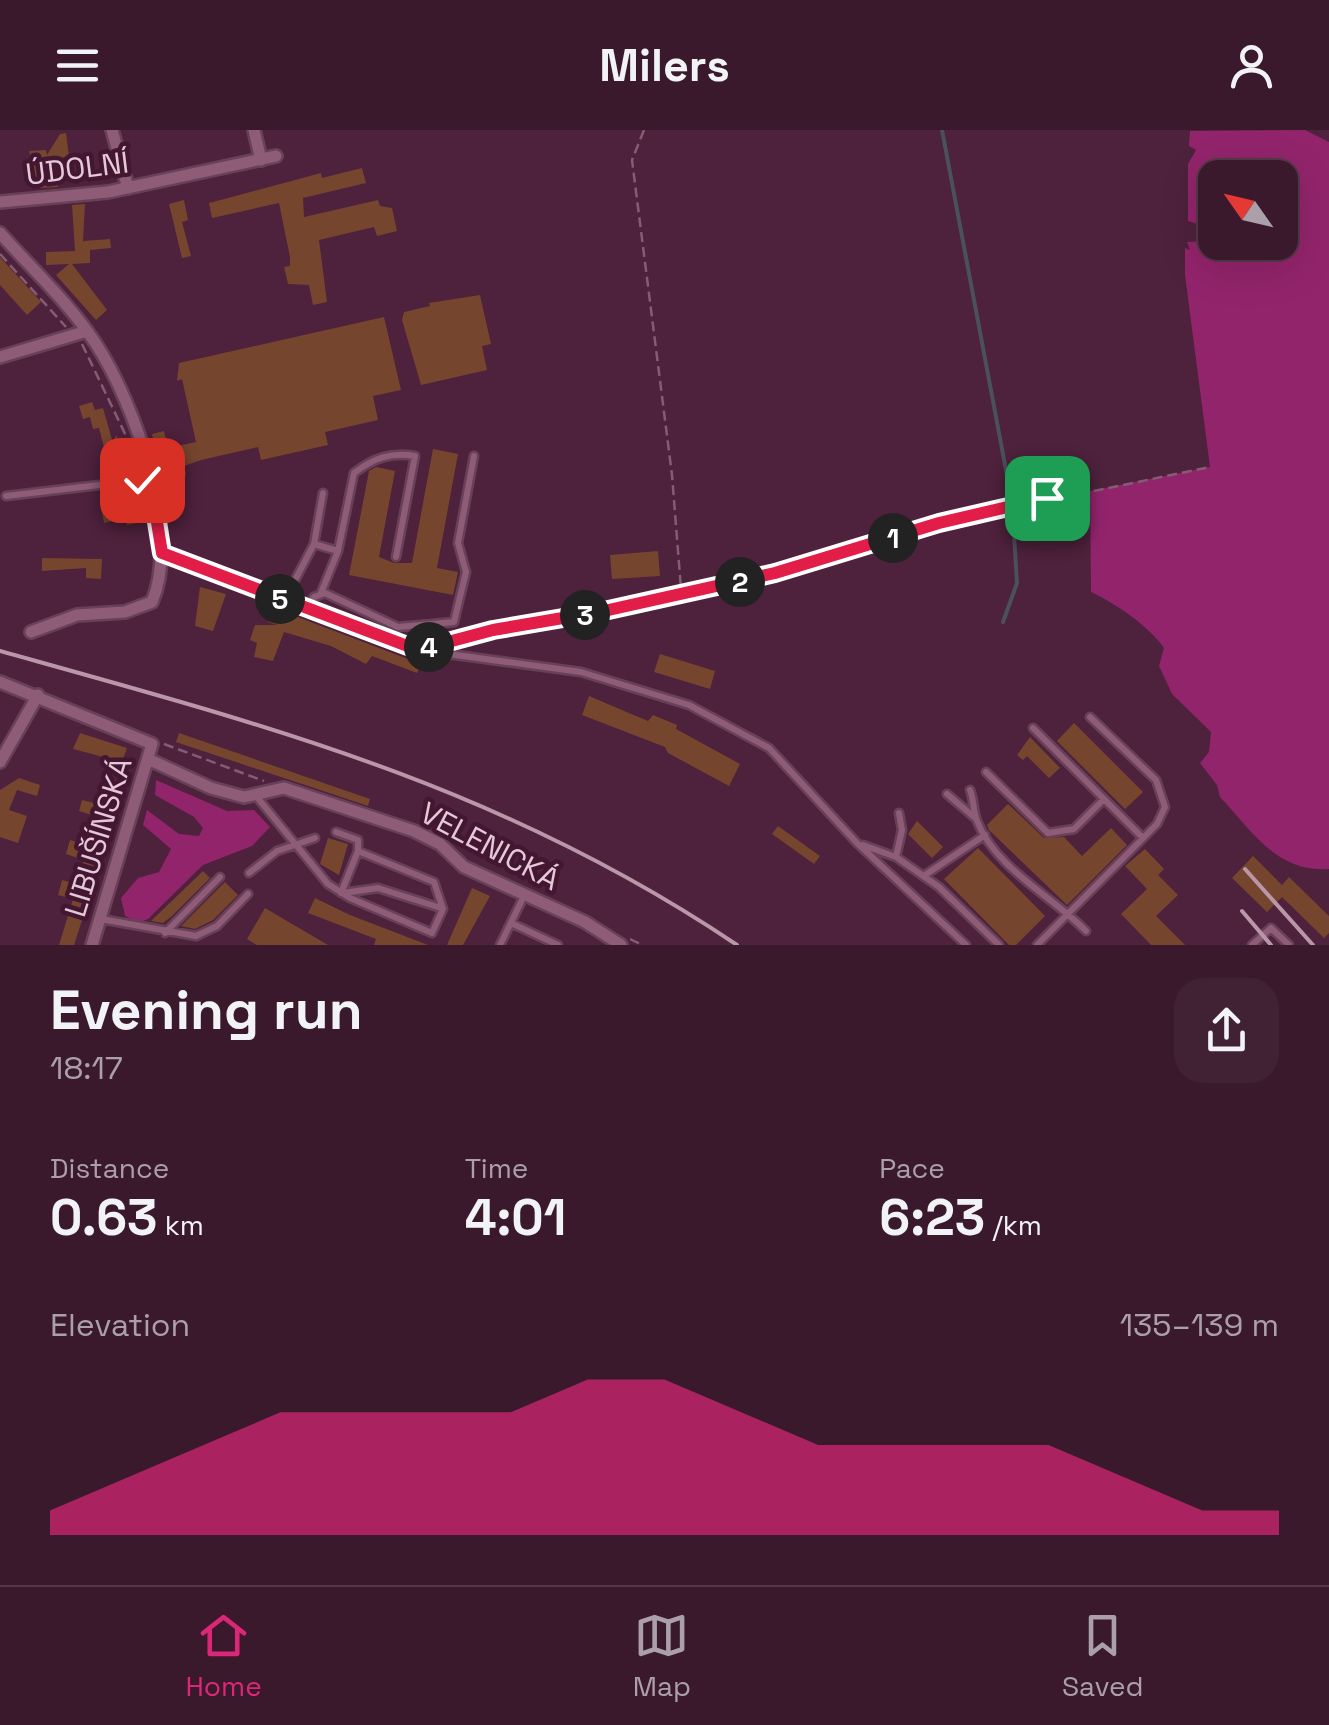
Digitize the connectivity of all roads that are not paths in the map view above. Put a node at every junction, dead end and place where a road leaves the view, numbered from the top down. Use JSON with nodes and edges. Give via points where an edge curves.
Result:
{"nodes":[{"id":1,"x":112,"y":130,"type":"edge"},
{"id":2,"x":254,"y":130,"type":"edge"},
{"id":3,"x":276,"y":156,"type":"dead end"},
{"id":4,"x":261,"y":160,"type":"junction"},
{"id":5,"x":128,"y":188,"type":"junction"},
{"id":6,"x":0,"y":202,"type":"edge"},
{"id":7,"x":0,"y":233,"type":"edge"},
{"id":8,"x":80,"y":334,"type":"junction"},
{"id":9,"x":0,"y":357,"type":"edge"},
{"id":10,"x":474,"y":456,"type":"dead end"},
{"id":11,"x":150,"y":479,"type":"junction"},
{"id":12,"x":323,"y":494,"type":"dead end"},
{"id":13,"x":6,"y":496,"type":"dead end"},
{"id":14,"x":314,"y":544,"type":"junction"},
{"id":15,"x":338,"y":551,"type":"junction"},
{"id":16,"x":162,"y":553,"type":"junction"},
{"id":17,"x":396,"y":557,"type":"dead end"},
{"id":18,"x":294,"y":582,"type":"dead end"},
{"id":19,"x":321,"y":594,"type":"junction"},
{"id":20,"x":682,"y":596,"type":"road end"},
{"id":21,"x":306,"y":609,"type":"junction"},
{"id":22,"x":31,"y":632,"type":"dead end"},
{"id":23,"x":418,"y":650,"type":"junction"},
{"id":24,"x":0,"y":682,"type":"edge"},
{"id":25,"x":38,"y":695,"type":"junction"},
{"id":26,"x":1090,"y":718,"type":"dead end"},
{"id":27,"x":1033,"y":728,"type":"dead end"},
{"id":28,"x":148,"y":759,"type":"junction"},
{"id":29,"x":0,"y":762,"type":"edge"},
{"id":30,"x":986,"y":772,"type":"dead end"},
{"id":31,"x":970,"y":790,"type":"dead end"},
{"id":32,"x":947,"y":794,"type":"dead end"},
{"id":33,"x":256,"y":796,"type":"junction"},
{"id":34,"x":1104,"y":799,"type":"junction"},
{"id":35,"x":899,"y":812,"type":"dead end"},
{"id":36,"x":975,"y":818,"type":"junction"},
{"id":37,"x":336,"y":832,"type":"dead end"},
{"id":38,"x":985,"y":835,"type":"junction"},
{"id":39,"x":315,"y":838,"type":"dead end"},
{"id":40,"x":1144,"y":838,"type":"junction"},
{"id":41,"x":857,"y":843,"type":"junction"},
{"id":42,"x":292,"y":844,"type":"junction"},
{"id":43,"x":358,"y":851,"type":"junction"},
{"id":44,"x":896,"y":857,"type":"junction"},
{"id":45,"x":249,"y":873,"type":"dead end"},
{"id":46,"x":924,"y":875,"type":"junction"},
{"id":47,"x":220,"y":877,"type":"dead end"},
{"id":48,"x":341,"y":893,"type":"junction"},
{"id":49,"x":248,"y":894,"type":"dead end"},
{"id":50,"x":524,"y":896,"type":"junction"},
{"id":51,"x":442,"y":909,"type":"junction"},
{"id":52,"x":1066,"y":916,"type":"junction"},
{"id":53,"x":100,"y":919,"type":"junction"},
{"id":54,"x":511,"y":923,"type":"junction"},
{"id":55,"x":1086,"y":931,"type":"dead end"},
{"id":56,"x":164,"y":934,"type":"junction"},
{"id":57,"x":92,"y":945,"type":"edge"},
{"id":58,"x":501,"y":945,"type":"edge"},
{"id":59,"x":558,"y":945,"type":"edge"},
{"id":60,"x":621,"y":945,"type":"edge"},
{"id":61,"x":966,"y":945,"type":"edge"},
{"id":62,"x":1000,"y":945,"type":"edge"},
{"id":63,"x":1037,"y":945,"type":"edge"},
{"id":64,"x":1252,"y":945,"type":"edge"},
{"id":65,"x":1289,"y":945,"type":"edge"}],
"edges":[{"from":1,"to":5,"type":"street"},
{"from":2,"to":4,"type":"street"},
{"from":3,"to":4,"type":"street","name":"ÚDOLNÍ"},
{"from":4,"to":5,"type":"street","name":"ÚDOLNÍ"},
{"from":5,"to":6,"type":"street","name":"ÚDOLNÍ"},
{"from":7,"to":8,"type":"street"},
{"from":8,"to":9,"type":"street"},
{"from":8,"to":11,"type":"street","via":[[108,366]]},
{"from":10,"to":19,"type":"lane","via":[[458,536],[466,572],[456,620],[407,629]]},
{"from":11,"to":13,"type":"lane"},
{"from":11,"to":16,"type":"street"},
{"from":12,"to":14,"type":"lane"},
{"from":14,"to":15,"type":"lane"},
{"from":14,"to":18,"type":"lane"},
{"from":15,"to":17,"type":"lane","via":[[354,473],[398,453],[415,456]]},
{"from":15,"to":19,"type":"lane"},
{"from":16,"to":21,"type":"street"},
{"from":16,"to":22,"type":"street","via":[[152,602]]},
{"from":19,"to":21,"type":"lane"},
{"from":20,"to":23,"type":"lane"},
{"from":21,"to":23,"type":"street"},
{"from":23,"to":41,"type":"lane","via":[[581,672],[689,705],[769,748]]},
{"from":24,"to":25,"type":"street"},
{"from":25,"to":28,"type":"street","name":"LIBUŠÍNSKÁ","via":[[152,744]]},
{"from":25,"to":29,"type":"street"},
{"from":26,"to":40,"type":"lane","via":[[1162,788],[1164,815]]},
{"from":27,"to":34,"type":"lane"},
{"from":28,"to":33,"type":"street","name":"VELENICKÁ","via":[[211,788]]},
{"from":28,"to":53,"type":"street","name":"LIBUŠÍNSKÁ"},
{"from":30,"to":34,"type":"lane","via":[[1048,833],[1074,830]]},
{"from":31,"to":36,"type":"lane"},
{"from":32,"to":36,"type":"lane"},
{"from":33,"to":42,"type":"lane"},
{"from":33,"to":50,"type":"street","name":"VELENICKÁ","via":[[284,788],[304,792],[414,831],[464,867]]},
{"from":34,"to":40,"type":"lane"},
{"from":35,"to":44,"type":"lane"},
{"from":36,"to":38,"type":"lane"},
{"from":37,"to":43,"type":"lane","via":[[353,835]]},
{"from":38,"to":46,"type":"lane"},
{"from":38,"to":52,"type":"lane"},
{"from":39,"to":42,"type":"lane"},
{"from":40,"to":52,"type":"lane"},
{"from":41,"to":44,"type":"lane"},
{"from":41,"to":61,"type":"lane"},
{"from":42,"to":45,"type":"lane"},
{"from":42,"to":48,"type":"lane"},
{"from":43,"to":48,"type":"lane"},
{"from":43,"to":51,"type":"lane","via":[[434,882]]},
{"from":44,"to":46,"type":"lane"},
{"from":46,"to":62,"type":"lane"},
{"from":47,"to":56,"type":"lane"},
{"from":48,"to":51,"type":"lane","via":[[378,888]]},
{"from":48,"to":51,"type":"lane","via":[[432,933]]},
{"from":49,"to":56,"type":"lane","via":[[206,934]]},
{"from":50,"to":54,"type":"lane"},
{"from":50,"to":60,"type":"street","name":"VELENICKÁ"},
{"from":52,"to":55,"type":"lane"},
{"from":52,"to":63,"type":"lane"},
{"from":53,"to":56,"type":"lane"},
{"from":53,"to":57,"type":"street","name":"LIBUŠÍNSKÁ"},
{"from":54,"to":58,"type":"lane"},
{"from":54,"to":59,"type":"lane"},
{"from":64,"to":65,"type":"lane","via":[[1270,928]]}]}
